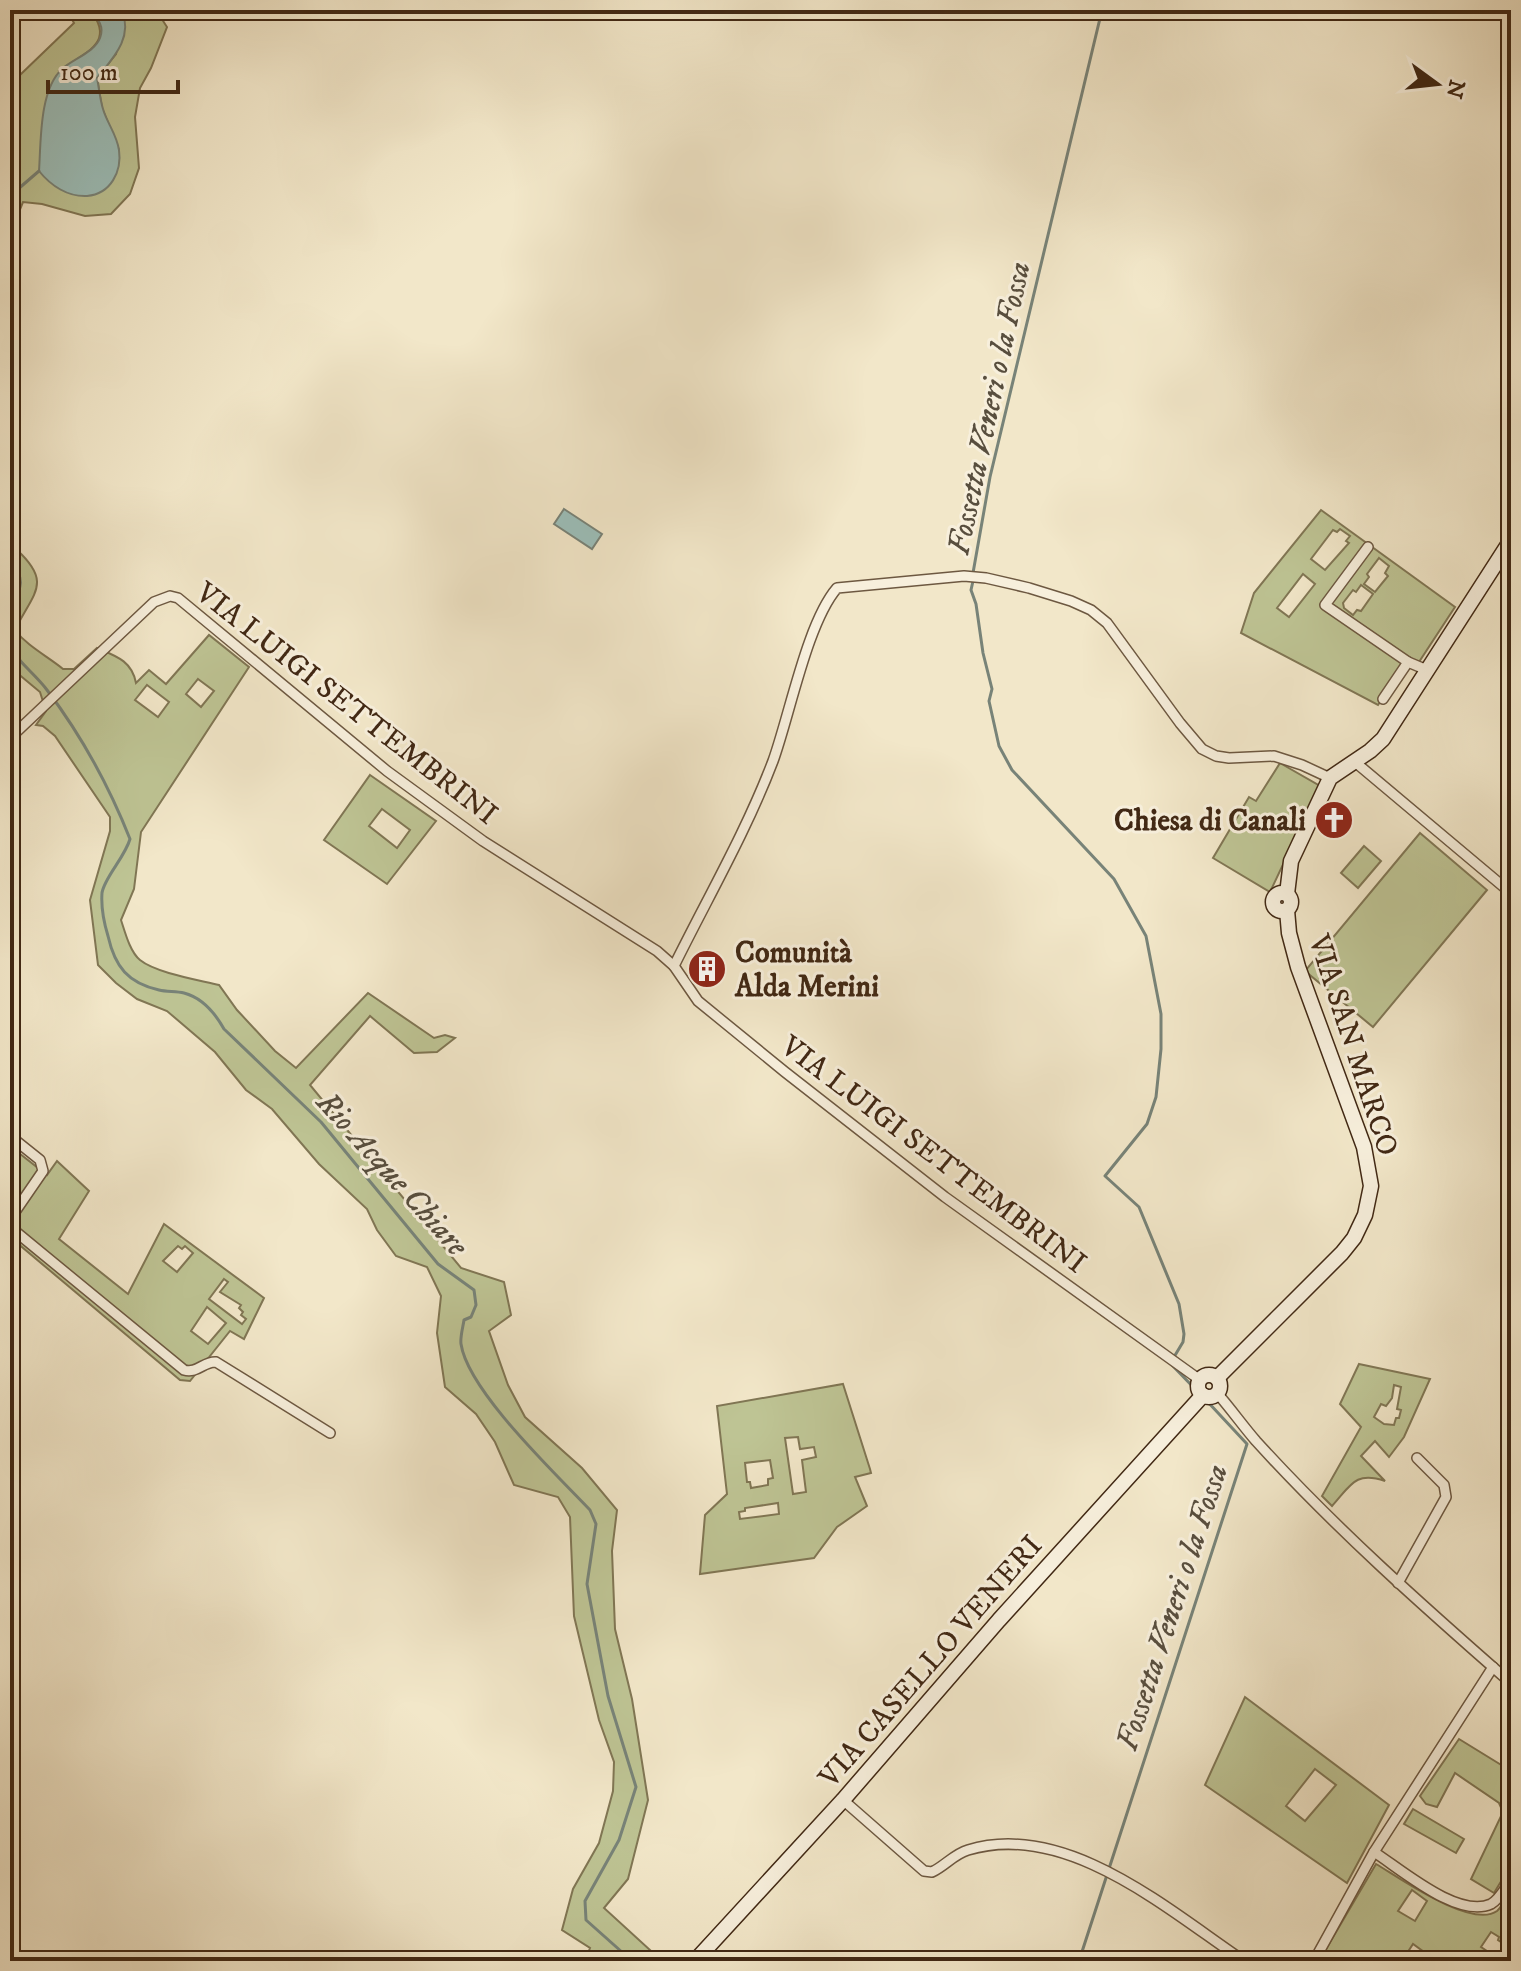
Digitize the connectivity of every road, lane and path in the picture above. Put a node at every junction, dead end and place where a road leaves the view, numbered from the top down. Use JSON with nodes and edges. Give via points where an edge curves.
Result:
{"nodes":[{"id":1,"x":1511,"y":540,"type":"edge"},
{"id":2,"x":1368,"y":547,"type":"dead end"},
{"id":3,"x":1408,"y":662,"type":"junction"},
{"id":4,"x":1427,"y":670,"type":"junction"},
{"id":5,"x":1383,"y":699,"type":"dead end"},
{"id":6,"x":10,"y":738,"type":"edge"},
{"id":7,"x":1355,"y":762,"type":"junction"},
{"id":8,"x":1330,"y":778,"type":"junction"},
{"id":9,"x":1511,"y":893,"type":"edge"},
{"id":10,"x":674,"y":966,"type":"junction"},
{"id":11,"x":10,"y":1136,"type":"edge"},
{"id":12,"x":10,"y":1219,"type":"edge"},
{"id":13,"x":10,"y":1227,"type":"edge"},
{"id":14,"x":1205,"y":1392,"type":"junction"},
{"id":15,"x":330,"y":1433,"type":"dead end"},
{"id":16,"x":1417,"y":1458,"type":"dead end"},
{"id":17,"x":1398,"y":1583,"type":"junction"},
{"id":18,"x":1493,"y":1667,"type":"junction"},
{"id":19,"x":1511,"y":1683,"type":"edge"},
{"id":20,"x":843,"y":1800,"type":"junction"},
{"id":21,"x":1374,"y":1852,"type":"junction"},
{"id":22,"x":1511,"y":1880,"type":"edge"},
{"id":23,"x":695,"y":1961,"type":"edge"},
{"id":24,"x":1244,"y":1961,"type":"edge"},
{"id":25,"x":1314,"y":1961,"type":"edge"}],
"edges":[{"from":1,"to":4,"type":"street"},
{"from":2,"to":3,"type":"street","via":[[1325,605]]},
{"from":3,"to":4,"type":"street"},
{"from":3,"to":5,"type":"street"},
{"from":4,"to":7,"type":"street","via":[[1383,739]]},
{"from":6,"to":10,"type":"street","name":"VIA LUIGI SETTEMBRINI","via":[[154,602],[178,598],[387,771]]},
{"from":7,"to":8,"type":"street"},
{"from":7,"to":9,"type":"street"},
{"from":8,"to":10,"type":"street","via":[[1274,756],[1229,758],[1202,749],[1107,623],[1071,601],[964,576],[837,588],[814,632],[756,802]]},
{"from":8,"to":14,"type":"street","name":"VIA SAN MARCO","via":[[1291,861],[1282,894],[1291,902],[1283,911],[1364,1147],[1369,1199],[1360,1226],[1342,1253],[1217,1378],[1220,1384]]},
{"from":10,"to":14,"type":"street","name":"VIA LUIGI SETTEMBRINI","via":[[698,1001],[763,1055]]},
{"from":11,"to":12,"type":"street","via":[[40,1160],[43,1171]]},
{"from":13,"to":15,"type":"street","via":[[184,1370],[216,1362]]},
{"from":14,"to":17,"type":"street","name":"VIA LUIGI SETTEMBRINI"},
{"from":14,"to":20,"type":"street","name":"VIA CASELLO VENERI"},
{"from":16,"to":17,"type":"street","via":[[1444,1485],[1446,1497]]},
{"from":17,"to":18,"type":"street","name":"VIA LUIGI SETTEMBRINI"},
{"from":18,"to":19,"type":"street","name":"VIA LUIGI SETTEMBRINI"},
{"from":18,"to":21,"type":"street"},
{"from":20,"to":23,"type":"street","name":"VIA CASELLO VENERI"},
{"from":20,"to":24,"type":"street","via":[[924,1871],[937,1870],[964,1851],[981,1847],[1027,1843],[1048,1848],[1103,1870]]},
{"from":21,"to":22,"type":"street","via":[[1456,1905],[1472,1908],[1495,1901]]},
{"from":21,"to":25,"type":"street"}]}
